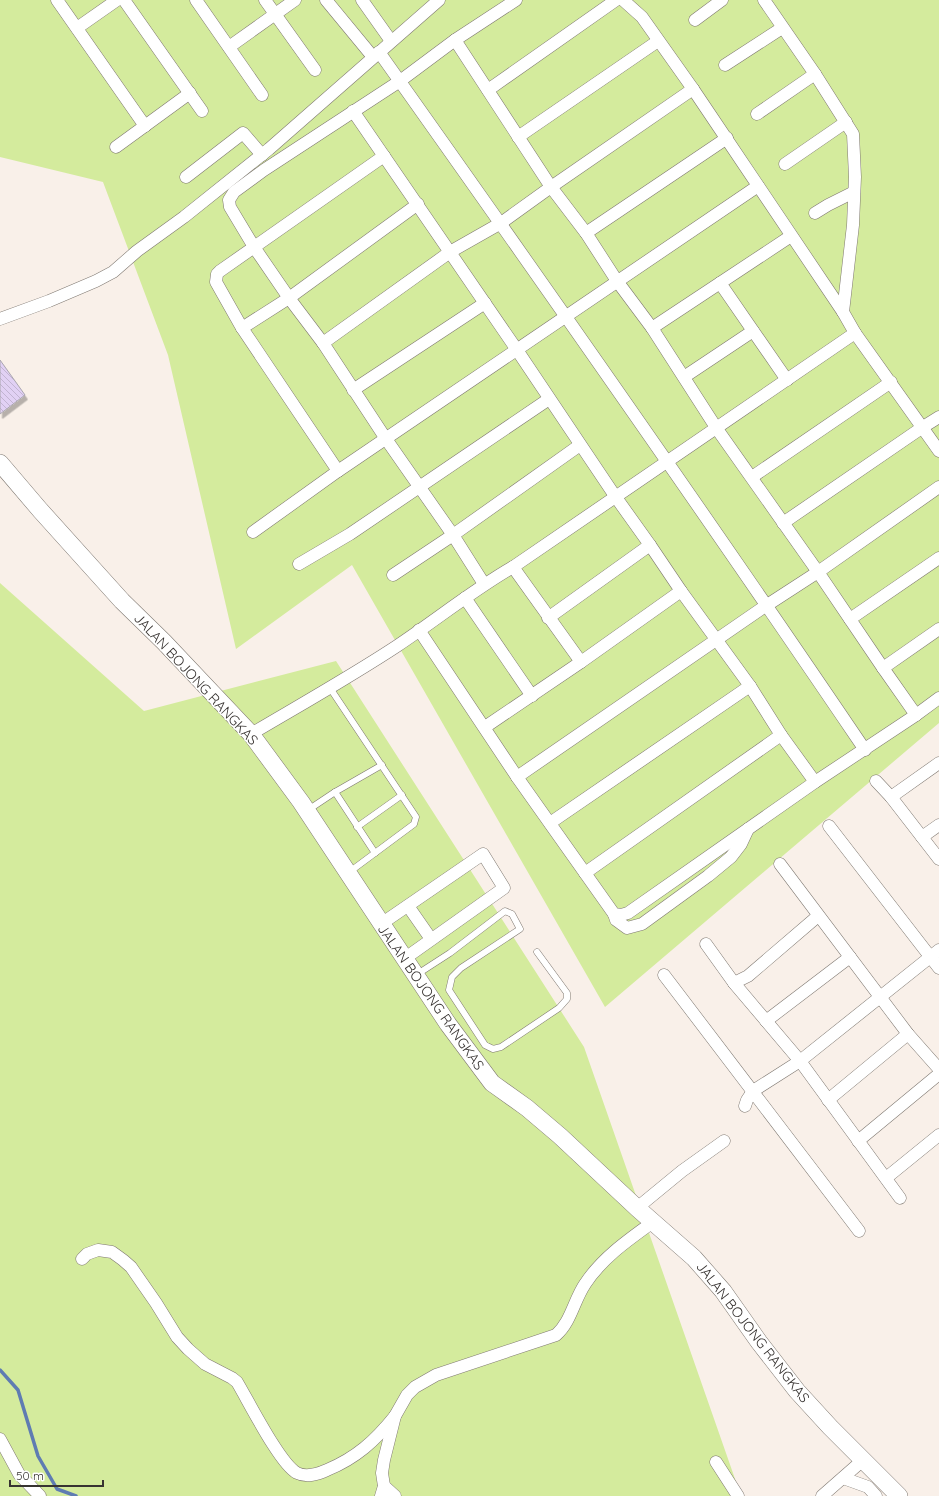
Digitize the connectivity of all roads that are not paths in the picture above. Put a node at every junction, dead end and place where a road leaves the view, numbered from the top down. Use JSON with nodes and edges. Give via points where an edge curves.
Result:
{"nodes":[{"id":1,"x":57,"y":0,"type":"edge"},
{"id":2,"x":117,"y":0,"type":"edge"},
{"id":3,"x":124,"y":0,"type":"edge"},
{"id":4,"x":196,"y":0,"type":"edge"},
{"id":5,"x":265,"y":0,"type":"edge"},
{"id":6,"x":295,"y":0,"type":"edge"},
{"id":7,"x":326,"y":0,"type":"edge"},
{"id":8,"x":362,"y":0,"type":"edge"},
{"id":9,"x":439,"y":0,"type":"edge"},
{"id":10,"x":516,"y":0,"type":"edge"},
{"id":11,"x":616,"y":0,"type":"edge"},
{"id":12,"x":623,"y":0,"type":"edge"},
{"id":13,"x":722,"y":0,"type":"edge"},
{"id":14,"x":764,"y":0,"type":"edge"},
{"id":15,"x":275,"y":14,"type":"junction"},
{"id":16,"x":695,"y":20,"type":"dead end"},
{"id":17,"x":77,"y":28,"type":"junction"},
{"id":18,"x":782,"y":28,"type":"junction"},
{"id":19,"x":455,"y":40,"type":"junction"},
{"id":20,"x":391,"y":41,"type":"junction"},
{"id":21,"x":658,"y":41,"type":"junction"},
{"id":22,"x":229,"y":47,"type":"junction"},
{"id":23,"x":376,"y":54,"type":"junction"},
{"id":24,"x":725,"y":65,"type":"dead end"},
{"id":25,"x":315,"y":70,"type":"dead end"},
{"id":26,"x":815,"y":74,"type":"junction"},
{"id":27,"x":400,"y":81,"type":"junction"},
{"id":28,"x":693,"y":89,"type":"junction"},
{"id":29,"x":488,"y":90,"type":"junction"},
{"id":30,"x":190,"y":93,"type":"junction"},
{"id":31,"x":262,"y":95,"type":"dead end"},
{"id":32,"x":202,"y":111,"type":"dead end"},
{"id":33,"x":354,"y":111,"type":"junction"},
{"id":34,"x":757,"y":114,"type":"dead end"},
{"id":35,"x":846,"y":122,"type":"junction"},
{"id":36,"x":146,"y":126,"type":"junction"},
{"id":37,"x":518,"y":137,"type":"junction"},
{"id":38,"x":726,"y":138,"type":"junction"},
{"id":39,"x":116,"y":147,"type":"dead end"},
{"id":40,"x":262,"y":155,"type":"junction"},
{"id":41,"x":384,"y":156,"type":"junction"},
{"id":42,"x":785,"y":164,"type":"dead end"},
{"id":43,"x":186,"y":177,"type":"dead end"},
{"id":44,"x":551,"y":186,"type":"junction"},
{"id":45,"x":758,"y":186,"type":"junction"},
{"id":46,"x":854,"y":192,"type":"junction"},
{"id":47,"x":418,"y":204,"type":"junction"},
{"id":48,"x":815,"y":214,"type":"dead end"},
{"id":49,"x":501,"y":223,"type":"junction"},
{"id":50,"x":586,"y":233,"type":"junction"},
{"id":51,"x":791,"y":236,"type":"junction"},
{"id":52,"x":254,"y":247,"type":"junction"},
{"id":53,"x":450,"y":252,"type":"junction"},
{"id":54,"x":617,"y":281,"type":"junction"},
{"id":55,"x":720,"y":283,"type":"junction"},
{"id":56,"x":289,"y":298,"type":"junction"},
{"id":57,"x":486,"y":303,"type":"junction"},
{"id":58,"x":843,"y":312,"type":"junction"},
{"id":59,"x":566,"y":315,"type":"junction"},
{"id":60,"x":1,"y":317,"type":"edge"},
{"id":61,"x":242,"y":328,"type":"junction"},
{"id":62,"x":652,"y":328,"type":"junction"},
{"id":63,"x":753,"y":331,"type":"junction"},
{"id":64,"x":855,"y":333,"type":"junction"},
{"id":65,"x":323,"y":343,"type":"junction"},
{"id":66,"x":517,"y":350,"type":"junction"},
{"id":67,"x":684,"y":377,"type":"junction"},
{"id":68,"x":787,"y":380,"type":"junction"},
{"id":69,"x":891,"y":382,"type":"junction"},
{"id":70,"x":353,"y":390,"type":"junction"},
{"id":71,"x":549,"y":399,"type":"junction"},
{"id":72,"x":939,"y":417,"type":"edge"},
{"id":73,"x":923,"y":427,"type":"junction"},
{"id":74,"x":717,"y":429,"type":"junction"},
{"id":75,"x":386,"y":439,"type":"junction"},
{"id":76,"x":580,"y":445,"type":"junction"},
{"id":77,"x":939,"y":451,"type":"edge"},
{"id":78,"x":668,"y":461,"type":"junction"},
{"id":79,"x":0,"y":463,"type":"edge"},
{"id":80,"x":338,"y":471,"type":"junction"},
{"id":81,"x":752,"y":477,"type":"junction"},
{"id":82,"x":418,"y":487,"type":"junction"},
{"id":83,"x":939,"y":487,"type":"edge"},
{"id":84,"x":615,"y":496,"type":"junction"},
{"id":85,"x":783,"y":522,"type":"junction"},
{"id":86,"x":253,"y":532,"type":"dead end"},
{"id":87,"x":452,"y":535,"type":"junction"},
{"id":88,"x":650,"y":545,"type":"junction"},
{"id":89,"x":939,"y":558,"type":"edge"},
{"id":90,"x":299,"y":564,"type":"dead end"},
{"id":91,"x":513,"y":567,"type":"junction"},
{"id":92,"x":818,"y":572,"type":"junction"},
{"id":93,"x":393,"y":575,"type":"dead end"},
{"id":94,"x":484,"y":584,"type":"junction"},
{"id":95,"x":681,"y":591,"type":"junction"},
{"id":96,"x":465,"y":598,"type":"junction"},
{"id":97,"x":767,"y":605,"type":"junction"},
{"id":98,"x":548,"y":618,"type":"junction"},
{"id":99,"x":850,"y":619,"type":"junction"},
{"id":100,"x":939,"y":629,"type":"edge"},
{"id":101,"x":419,"y":630,"type":"junction"},
{"id":102,"x":716,"y":640,"type":"junction"},
{"id":103,"x":581,"y":662,"type":"junction"},
{"id":104,"x":883,"y":668,"type":"junction"},
{"id":105,"x":750,"y":686,"type":"junction"},
{"id":106,"x":330,"y":688,"type":"junction"},
{"id":107,"x":532,"y":696,"type":"junction"},
{"id":108,"x":939,"y":698,"type":"edge"},
{"id":109,"x":916,"y":715,"type":"junction"},
{"id":110,"x":485,"y":727,"type":"junction"},
{"id":111,"x":250,"y":734,"type":"junction"},
{"id":112,"x":781,"y":734,"type":"junction"},
{"id":113,"x":865,"y":750,"type":"junction"},
{"id":114,"x":939,"y":763,"type":"edge"},
{"id":115,"x":382,"y":765,"type":"junction"},
{"id":116,"x":518,"y":777,"type":"junction"},
{"id":117,"x":876,"y":781,"type":"dead end"},
{"id":118,"x":815,"y":782,"type":"junction"},
{"id":119,"x":335,"y":792,"type":"junction"},
{"id":120,"x":402,"y":795,"type":"junction"},
{"id":121,"x":891,"y":797,"type":"junction"},
{"id":122,"x":306,"y":810,"type":"junction"},
{"id":123,"x":550,"y":823,"type":"junction"},
{"id":124,"x":939,"y":825,"type":"edge"},
{"id":125,"x":829,"y":826,"type":"dead end"},
{"id":126,"x":357,"y":827,"type":"junction"},
{"id":127,"x":748,"y":829,"type":"junction"},
{"id":128,"x":922,"y":837,"type":"junction"},
{"id":129,"x":375,"y":853,"type":"junction"},
{"id":130,"x":939,"y":859,"type":"edge"},
{"id":131,"x":780,"y":864,"type":"dead end"},
{"id":132,"x":348,"y":873,"type":"junction"},
{"id":133,"x":585,"y":873,"type":"junction"},
{"id":134,"x":408,"y":906,"type":"junction"},
{"id":135,"x":614,"y":914,"type":"junction"},
{"id":136,"x":818,"y":916,"type":"junction"},
{"id":137,"x":381,"y":924,"type":"junction"},
{"id":138,"x":431,"y":939,"type":"junction"},
{"id":139,"x":706,"y":944,"type":"dead end"},
{"id":140,"x":537,"y":952,"type":"dead end"},
{"id":141,"x":935,"y":953,"type":"edge"},
{"id":142,"x":850,"y":957,"type":"junction"},
{"id":143,"x":404,"y":959,"type":"junction"},
{"id":144,"x":939,"y":968,"type":"edge"},
{"id":145,"x":664,"y":975,"type":"dead end"},
{"id":146,"x":415,"y":976,"type":"junction"},
{"id":147,"x":734,"y":983,"type":"junction"},
{"id":148,"x":881,"y":997,"type":"junction"},
{"id":149,"x":766,"y":1021,"type":"junction"},
{"id":150,"x":908,"y":1034,"type":"junction"},
{"id":151,"x":800,"y":1062,"type":"junction"},
{"id":152,"x":939,"y":1069,"type":"edge"},
{"id":153,"x":939,"y":1074,"type":"edge"},
{"id":154,"x":752,"y":1091,"type":"junction"},
{"id":155,"x":828,"y":1100,"type":"junction"},
{"id":156,"x":745,"y":1106,"type":"dead end"},
{"id":157,"x":939,"y":1135,"type":"edge"},
{"id":158,"x":724,"y":1141,"type":"dead end"},
{"id":159,"x":858,"y":1141,"type":"junction"},
{"id":160,"x":886,"y":1178,"type":"junction"},
{"id":161,"x":900,"y":1198,"type":"dead end"},
{"id":162,"x":637,"y":1208,"type":"junction"},
{"id":163,"x":653,"y":1222,"type":"junction"},
{"id":164,"x":859,"y":1231,"type":"dead end"},
{"id":165,"x":82,"y":1259,"type":"dead end"},
{"id":166,"x":395,"y":1416,"type":"junction"},
{"id":167,"x":0,"y":1439,"type":"edge"},
{"id":168,"x":863,"y":1460,"type":"junction"},
{"id":169,"x":716,"y":1462,"type":"dead end"},
{"id":170,"x":842,"y":1478,"type":"junction"},
{"id":171,"x":383,"y":1491,"type":"edge"},
{"id":172,"x":40,"y":1496,"type":"edge"},
{"id":173,"x":395,"y":1496,"type":"edge"},
{"id":174,"x":738,"y":1496,"type":"edge"},
{"id":175,"x":822,"y":1496,"type":"edge"},
{"id":176,"x":876,"y":1496,"type":"edge"},
{"id":177,"x":900,"y":1496,"type":"edge"}],
"edges":[{"from":1,"to":17,"type":"street"},
{"from":2,"to":17,"type":"street"},
{"from":3,"to":30,"type":"street"},
{"from":4,"to":22,"type":"street"},
{"from":5,"to":15,"type":"street"},
{"from":6,"to":15,"type":"street"},
{"from":7,"to":23,"type":"street"},
{"from":8,"to":20,"type":"street"},
{"from":9,"to":20,"type":"street"},
{"from":10,"to":19,"type":"street"},
{"from":11,"to":29,"type":"street"},
{"from":12,"to":21,"type":"street","via":[[642,17]]},
{"from":13,"to":16,"type":"street"},
{"from":14,"to":18,"type":"street"},
{"from":15,"to":22,"type":"street"},
{"from":15,"to":25,"type":"street"},
{"from":17,"to":36,"type":"street"},
{"from":18,"to":24,"type":"street"},
{"from":18,"to":26,"type":"street"},
{"from":19,"to":27,"type":"street"},
{"from":19,"to":29,"type":"street"},
{"from":20,"to":23,"type":"street"},
{"from":21,"to":28,"type":"street"},
{"from":21,"to":37,"type":"street"},
{"from":22,"to":31,"type":"street"},
{"from":23,"to":27,"type":"street"},
{"from":23,"to":40,"type":"street"},
{"from":26,"to":34,"type":"street"},
{"from":26,"to":35,"type":"street"},
{"from":27,"to":33,"type":"street"},
{"from":27,"to":49,"type":"street"},
{"from":28,"to":38,"type":"street"},
{"from":28,"to":44,"type":"street"},
{"from":29,"to":37,"type":"street"},
{"from":30,"to":32,"type":"street"},
{"from":30,"to":36,"type":"street"},
{"from":33,"to":41,"type":"street"},
{"from":33,"to":52,"type":"street","via":[[234,192],[229,200],[230,207]]},
{"from":35,"to":42,"type":"street"},
{"from":35,"to":46,"type":"street","via":[[853,134],[854,142]]},
{"from":36,"to":39,"type":"street"},
{"from":37,"to":44,"type":"street"},
{"from":38,"to":45,"type":"street"},
{"from":38,"to":50,"type":"street"},
{"from":40,"to":43,"type":"street","via":[[243,133]]},
{"from":40,"to":60,"type":"street","via":[[184,217],[136,251],[113,272],[49,301]]},
{"from":41,"to":47,"type":"street"},
{"from":41,"to":52,"type":"street"},
{"from":44,"to":49,"type":"street"},
{"from":44,"to":50,"type":"street"},
{"from":45,"to":51,"type":"street"},
{"from":45,"to":54,"type":"street"},
{"from":46,"to":48,"type":"street"},
{"from":46,"to":58,"type":"street","via":[[853,225]]},
{"from":47,"to":53,"type":"street"},
{"from":47,"to":56,"type":"street"},
{"from":49,"to":53,"type":"street"},
{"from":49,"to":59,"type":"street"},
{"from":50,"to":54,"type":"street"},
{"from":51,"to":55,"type":"street"},
{"from":51,"to":58,"type":"street"},
{"from":52,"to":56,"type":"street"},
{"from":52,"to":61,"type":"street","via":[[217,274],[216,282]]},
{"from":53,"to":57,"type":"street"},
{"from":53,"to":65,"type":"street"},
{"from":54,"to":59,"type":"street"},
{"from":54,"to":62,"type":"street"},
{"from":55,"to":62,"type":"street"},
{"from":55,"to":63,"type":"street"},
{"from":56,"to":61,"type":"street"},
{"from":56,"to":65,"type":"street"},
{"from":57,"to":66,"type":"street"},
{"from":57,"to":70,"type":"street"},
{"from":58,"to":64,"type":"street"},
{"from":59,"to":66,"type":"street"},
{"from":59,"to":78,"type":"street"},
{"from":61,"to":80,"type":"street"},
{"from":62,"to":67,"type":"street"},
{"from":63,"to":67,"type":"street"},
{"from":63,"to":68,"type":"street"},
{"from":64,"to":68,"type":"street"},
{"from":64,"to":69,"type":"street"},
{"from":65,"to":70,"type":"street"},
{"from":66,"to":71,"type":"street"},
{"from":66,"to":75,"type":"street"},
{"from":67,"to":74,"type":"street"},
{"from":68,"to":74,"type":"street"},
{"from":69,"to":73,"type":"street"},
{"from":69,"to":81,"type":"street"},
{"from":70,"to":75,"type":"street"},
{"from":71,"to":76,"type":"street"},
{"from":71,"to":82,"type":"street"},
{"from":72,"to":73,"type":"street"},
{"from":73,"to":77,"type":"street"},
{"from":73,"to":85,"type":"street"},
{"from":74,"to":78,"type":"street"},
{"from":74,"to":81,"type":"street"},
{"from":75,"to":80,"type":"street"},
{"from":75,"to":82,"type":"street"},
{"from":76,"to":84,"type":"street"},
{"from":76,"to":87,"type":"street"},
{"from":78,"to":84,"type":"street"},
{"from":78,"to":97,"type":"street"},
{"from":79,"to":111,"type":"main road","name":"JALAN BOJONG RANGKAS","via":[[122,601]]},
{"from":80,"to":86,"type":"street"},
{"from":81,"to":85,"type":"street"},
{"from":82,"to":87,"type":"street"},
{"from":82,"to":90,"type":"street","via":[[350,534]]},
{"from":83,"to":92,"type":"street"},
{"from":84,"to":88,"type":"street"},
{"from":84,"to":91,"type":"street"},
{"from":85,"to":92,"type":"street"},
{"from":87,"to":93,"type":"street"},
{"from":87,"to":94,"type":"street"},
{"from":88,"to":95,"type":"street"},
{"from":88,"to":98,"type":"street"},
{"from":89,"to":99,"type":"street"},
{"from":91,"to":94,"type":"street"},
{"from":91,"to":98,"type":"street"},
{"from":92,"to":97,"type":"street"},
{"from":92,"to":99,"type":"street"},
{"from":94,"to":96,"type":"street"},
{"from":95,"to":102,"type":"street"},
{"from":95,"to":103,"type":"street"},
{"from":96,"to":101,"type":"street"},
{"from":96,"to":107,"type":"street"},
{"from":97,"to":102,"type":"street"},
{"from":97,"to":113,"type":"street"},
{"from":98,"to":103,"type":"street"},
{"from":99,"to":104,"type":"street"},
{"from":100,"to":104,"type":"street"},
{"from":101,"to":106,"type":"street"},
{"from":101,"to":110,"type":"street"},
{"from":102,"to":105,"type":"street"},
{"from":102,"to":116,"type":"street"},
{"from":103,"to":107,"type":"street"},
{"from":104,"to":109,"type":"street"},
{"from":105,"to":112,"type":"street"},
{"from":105,"to":123,"type":"street"},
{"from":106,"to":111,"type":"street"},
{"from":106,"to":115,"type":"lane"},
{"from":107,"to":110,"type":"street"},
{"from":108,"to":109,"type":"street"},
{"from":109,"to":113,"type":"street"},
{"from":110,"to":116,"type":"street"},
{"from":111,"to":122,"type":"main road","name":"JALAN BOJONG RANGKAS"},
{"from":112,"to":118,"type":"street"},
{"from":112,"to":133,"type":"street"},
{"from":113,"to":118,"type":"street"},
{"from":114,"to":121,"type":"street"},
{"from":115,"to":119,"type":"lane"},
{"from":115,"to":120,"type":"lane"},
{"from":116,"to":123,"type":"street"},
{"from":117,"to":121,"type":"street"},
{"from":118,"to":127,"type":"street"},
{"from":119,"to":122,"type":"lane"},
{"from":119,"to":126,"type":"lane"},
{"from":120,"to":126,"type":"lane"},
{"from":120,"to":129,"type":"lane","via":[[416,817],[414,824]]},
{"from":121,"to":128,"type":"street"},
{"from":122,"to":132,"type":"main road","name":"JALAN BOJONG RANGKAS"},
{"from":123,"to":133,"type":"street"},
{"from":124,"to":128,"type":"street"},
{"from":125,"to":141,"type":"street"},
{"from":126,"to":129,"type":"lane"},
{"from":127,"to":135,"type":"street","via":[[628,912],[622,915]]},
{"from":127,"to":135,"type":"street","via":[[731,857],[642,924],[628,928],[616,920]]},
{"from":128,"to":130,"type":"street"},
{"from":129,"to":132,"type":"lane"},
{"from":131,"to":136,"type":"street"},
{"from":132,"to":137,"type":"main road","name":"JALAN BOJONG RANGKAS"},
{"from":133,"to":135,"type":"street"},
{"from":134,"to":137,"type":"street"},
{"from":134,"to":138,"type":"street"},
{"from":134,"to":138,"type":"street","via":[[483,854],[504,888]]},
{"from":136,"to":142,"type":"street"},
{"from":136,"to":147,"type":"street","via":[[748,976]]},
{"from":137,"to":143,"type":"main road","name":"JALAN BOJONG RANGKAS"},
{"from":138,"to":143,"type":"street"},
{"from":139,"to":147,"type":"street"},
{"from":140,"to":146,"type":"lane","via":[[567,993],[567,999],[559,1008],[501,1047],[493,1049],[485,1045],[448,990],[452,977],[461,968],[520,929],[512,914],[505,911]]},
{"from":141,"to":144,"type":"street"},
{"from":141,"to":148,"type":"street"},
{"from":142,"to":148,"type":"street"},
{"from":142,"to":149,"type":"street"},
{"from":143,"to":146,"type":"main road","name":"JALAN BOJONG RANGKAS"},
{"from":145,"to":154,"type":"street"},
{"from":146,"to":162,"type":"main road","name":"JALAN BOJONG RANGKAS","via":[[462,1045],[492,1083],[560,1136]]},
{"from":147,"to":149,"type":"street"},
{"from":148,"to":150,"type":"street"},
{"from":148,"to":151,"type":"street"},
{"from":149,"to":151,"type":"street"},
{"from":150,"to":152,"type":"street"},
{"from":150,"to":155,"type":"street"},
{"from":151,"to":154,"type":"street"},
{"from":151,"to":155,"type":"street"},
{"from":153,"to":159,"type":"street"},
{"from":154,"to":156,"type":"street"},
{"from":154,"to":164,"type":"street"},
{"from":155,"to":159,"type":"street"},
{"from":157,"to":160,"type":"street"},
{"from":158,"to":162,"type":"street"},
{"from":159,"to":160,"type":"street"},
{"from":160,"to":161,"type":"street"},
{"from":162,"to":163,"type":"main road","name":"JALAN BOJONG RANGKAS"},
{"from":163,"to":166,"type":"street","via":[[622,1244],[593,1272],[577,1298],[566,1324],[556,1335],[424,1381],[407,1396]]},
{"from":163,"to":168,"type":"main road","name":"JALAN BOJONG RANGKAS","via":[[694,1258],[719,1286],[797,1391]]},
{"from":165,"to":166,"type":"street","via":[[98,1250],[112,1252],[131,1267],[188,1350],[205,1364],[237,1382],[281,1457],[298,1474],[314,1476],[344,1463],[373,1441]]},
{"from":166,"to":171,"type":"street","via":[[384,1460]]},
{"from":167,"to":172,"type":"street","via":[[19,1474]]},
{"from":168,"to":170,"type":"street"},
{"from":168,"to":177,"type":"main road","name":"JALAN BOJONG RANGKAS"},
{"from":169,"to":174,"type":"street"},
{"from":170,"to":175,"type":"street"},
{"from":170,"to":176,"type":"street","via":[[868,1487]]},
{"from":171,"to":173,"type":"street"}]}
